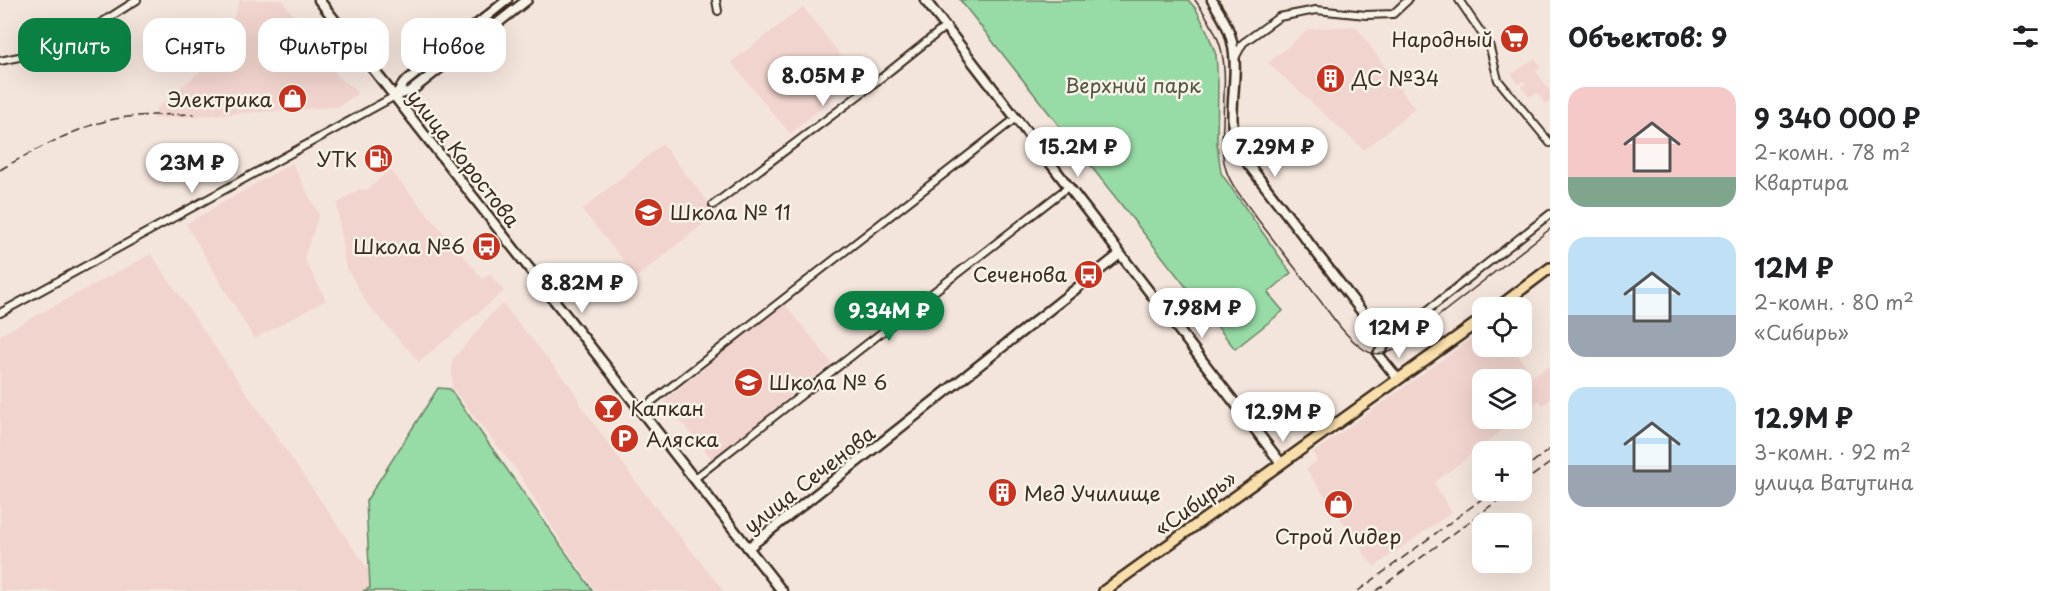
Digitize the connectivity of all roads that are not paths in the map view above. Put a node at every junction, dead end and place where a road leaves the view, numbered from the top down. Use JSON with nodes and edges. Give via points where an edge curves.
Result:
{"nodes":[{"id":1,"x":137,"y":0,"type":"edge"},
{"id":2,"x":319,"y":0,"type":"edge"},
{"id":3,"x":507,"y":0,"type":"edge"},
{"id":4,"x":527,"y":0,"type":"edge"},
{"id":5,"x":716,"y":0,"type":"edge"},
{"id":6,"x":925,"y":0,"type":"edge"},
{"id":7,"x":1212,"y":0,"type":"edge"},
{"id":8,"x":1408,"y":0,"type":"edge"},
{"id":9,"x":1459,"y":0,"type":"edge"},
{"id":10,"x":718,"y":11,"type":"dead end"},
{"id":11,"x":946,"y":26,"type":"junction"},
{"id":12,"x":1234,"y":59,"type":"junction"},
{"id":13,"x":0,"y":61,"type":"edge"},
{"id":14,"x":395,"y":96,"type":"junction"},
{"id":15,"x":1016,"y":118,"type":"junction"},
{"id":16,"x":1550,"y":143,"type":"edge"},
{"id":17,"x":1068,"y":187,"type":"junction"},
{"id":18,"x":713,"y":205,"type":"dead end"},
{"id":19,"x":1550,"y":214,"type":"edge"},
{"id":20,"x":1120,"y":254,"type":"junction"},
{"id":21,"x":1550,"y":268,"type":"edge"},
{"id":22,"x":1512,"y":297,"type":"edge"},
{"id":23,"x":0,"y":313,"type":"edge"},
{"id":24,"x":1472,"y":326,"type":"edge"},
{"id":25,"x":1386,"y":344,"type":"junction"},
{"id":26,"x":1398,"y":379,"type":"junction"},
{"id":27,"x":640,"y":410,"type":"junction"},
{"id":28,"x":1281,"y":463,"type":"junction"},
{"id":29,"x":694,"y":479,"type":"junction"},
{"id":30,"x":748,"y":548,"type":"junction"},
{"id":31,"x":782,"y":591,"type":"edge"},
{"id":32,"x":1104,"y":591,"type":"edge"}],
"edges":[{"from":1,"to":13,"type":"street","via":[[74,40]]},
{"from":2,"to":14,"type":"street","name":"улица Коростова"},
{"from":3,"to":14,"type":"street","via":[[404,83]]},
{"from":4,"to":14,"type":"street","via":[[411,91]]},
{"from":5,"to":10,"type":"street"},
{"from":6,"to":11,"type":"street"},
{"from":7,"to":12,"type":"street","via":[[1226,23]]},
{"from":8,"to":12,"type":"street","via":[[1393,14],[1316,10],[1279,18],[1243,43]]},
{"from":9,"to":16,"type":"street","via":[[1489,44],[1497,80]]},
{"from":11,"to":15,"type":"street"},
{"from":11,"to":18,"type":"street"},
{"from":12,"to":25,"type":"street","via":[[1233,132],[1237,144],[1248,164]]},
{"from":14,"to":23,"type":"street"},
{"from":14,"to":27,"type":"street","name":"улица Коростова"},
{"from":15,"to":17,"type":"street"},
{"from":15,"to":27,"type":"street"},
{"from":17,"to":20,"type":"street"},
{"from":17,"to":29,"type":"street"},
{"from":19,"to":25,"type":"street"},
{"from":20,"to":28,"type":"street"},
{"from":20,"to":30,"type":"street","name":"улица Сеченова"},
{"from":21,"to":22,"type":"main road"},
{"from":24,"to":26,"type":"main road","name":"«Сибирь»"},
{"from":25,"to":26,"type":"street","via":[[1378,354]]},
{"from":26,"to":28,"type":"main road","name":"«Сибирь»"},
{"from":27,"to":29,"type":"street","name":"улица Коростова"},
{"from":28,"to":32,"type":"main road","name":"«Сибирь»"},
{"from":29,"to":30,"type":"street","name":"улица Коростова"},
{"from":30,"to":31,"type":"street","name":"улица Коростова"}]}
